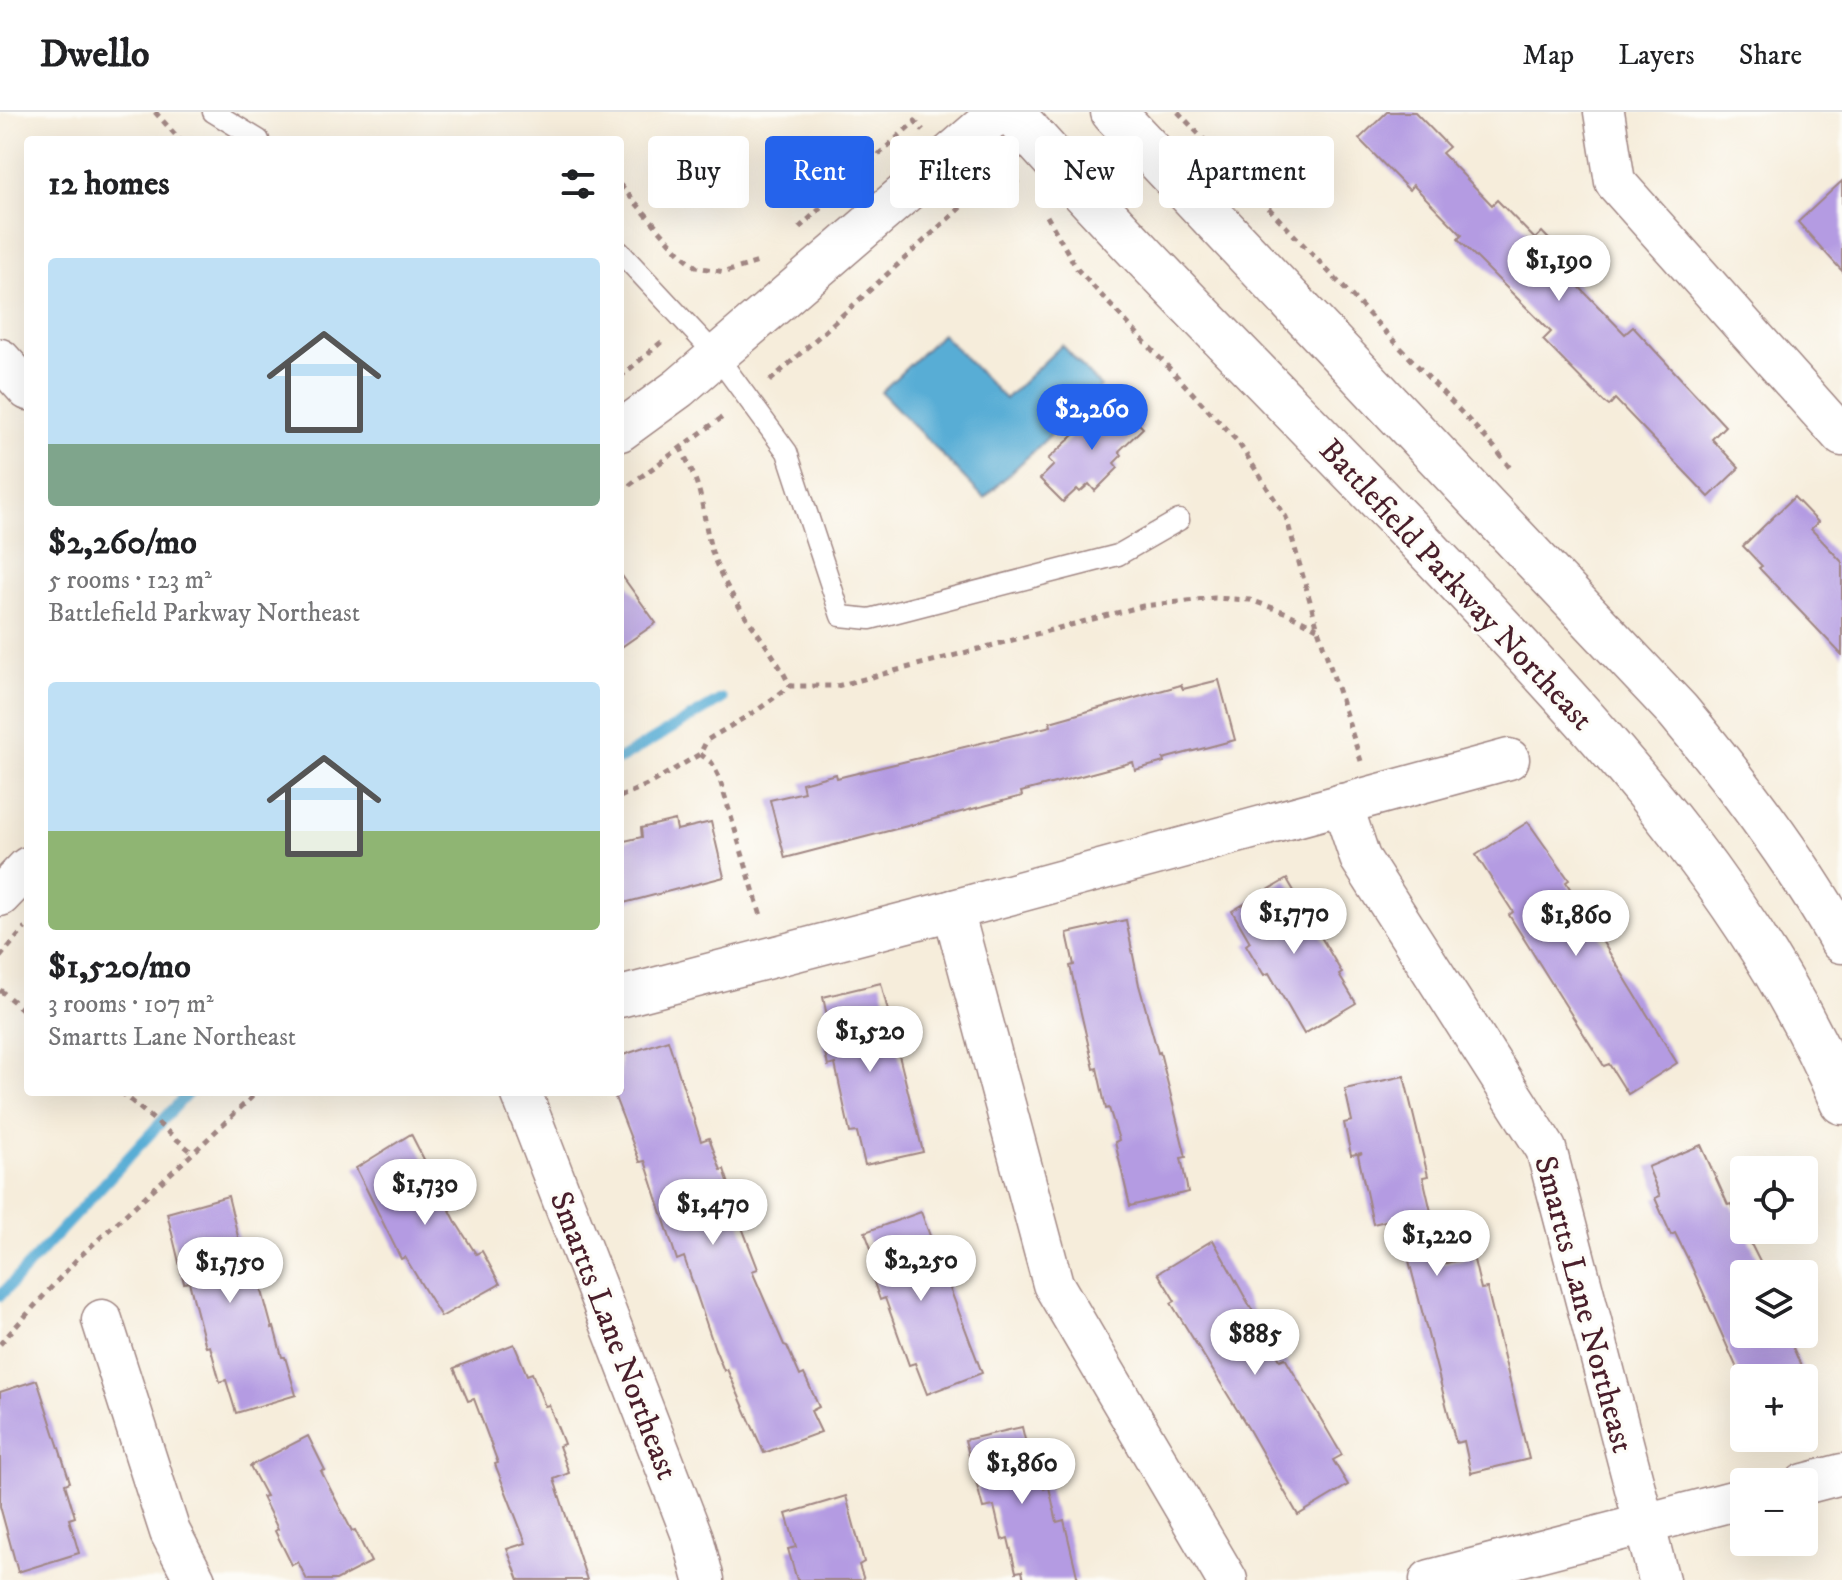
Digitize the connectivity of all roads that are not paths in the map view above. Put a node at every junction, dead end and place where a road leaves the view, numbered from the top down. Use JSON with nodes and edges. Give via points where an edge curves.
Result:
{"nodes":[{"id":1,"x":213,"y":112,"type":"edge"},
{"id":2,"x":999,"y":112,"type":"edge"},
{"id":3,"x":1011,"y":112,"type":"edge"},
{"id":4,"x":1113,"y":112,"type":"edge"},
{"id":5,"x":1604,"y":112,"type":"edge"},
{"id":6,"x":252,"y":136,"type":"edge"},
{"id":7,"x":624,"y":256,"type":"edge"},
{"id":8,"x":716,"y":355,"type":"junction"},
{"id":9,"x":0,"y":359,"type":"edge"},
{"id":10,"x":24,"y":386,"type":"edge"},
{"id":11,"x":1839,"y":425,"type":"edge"},
{"id":12,"x":624,"y":428,"type":"edge"},
{"id":13,"x":1179,"y":520,"type":"dead end"},
{"id":14,"x":1509,"y":759,"type":"dead end"},
{"id":15,"x":1357,"y":800,"type":"junction"},
{"id":16,"x":24,"y":871,"type":"edge"},
{"id":17,"x":0,"y":896,"type":"edge"},
{"id":18,"x":953,"y":910,"type":"junction"},
{"id":19,"x":1842,"y":941,"type":"edge"},
{"id":20,"x":624,"y":996,"type":"edge"},
{"id":21,"x":523,"y":1096,"type":"edge"},
{"id":22,"x":1842,"y":1102,"type":"edge"},
{"id":23,"x":102,"y":1320,"type":"dead end"},
{"id":24,"x":1842,"y":1474,"type":"edge"},
{"id":25,"x":1818,"y":1480,"type":"edge"},
{"id":26,"x":1730,"y":1501,"type":"edge"},
{"id":27,"x":1644,"y":1522,"type":"junction"},
{"id":28,"x":195,"y":1580,"type":"edge"},
{"id":29,"x":704,"y":1580,"type":"edge"},
{"id":30,"x":1227,"y":1580,"type":"edge"},
{"id":31,"x":1430,"y":1580,"type":"edge"},
{"id":32,"x":1659,"y":1580,"type":"edge"}],
"edges":[{"from":1,"to":6,"type":"lane"},
{"from":2,"to":8,"type":"street"},
{"from":3,"to":22,"type":"main road","name":"Battlefield Parkway Northeast","via":[[1457,580],[1634,774],[1763,950]]},
{"from":4,"to":19,"type":"main road","via":[[1678,711],[1733,776]]},
{"from":5,"to":11,"type":"street","via":[[1615,182]]},
{"from":7,"to":8,"type":"lane"},
{"from":8,"to":12,"type":"street"},
{"from":8,"to":13,"type":"lane","via":[[787,452],[841,616],[870,619],[1118,555]]},
{"from":9,"to":10,"type":"street"},
{"from":14,"to":15,"type":"street"},
{"from":15,"to":18,"type":"street"},
{"from":15,"to":27,"type":"street","name":"Smartts Lane Northeast","via":[[1360,858],[1546,1149]]},
{"from":16,"to":17,"type":"street"},
{"from":18,"to":20,"type":"street"},
{"from":18,"to":30,"type":"street","via":[[1053,1284]]},
{"from":21,"to":29,"type":"street","name":"Smartts Lane Northeast","via":[[693,1538]]},
{"from":23,"to":28,"type":"street","via":[[170,1532]]},
{"from":24,"to":25,"type":"street"},
{"from":26,"to":27,"type":"street"},
{"from":27,"to":31,"type":"street"},
{"from":27,"to":32,"type":"street","name":"Smartts Lane Northeast"}]}
